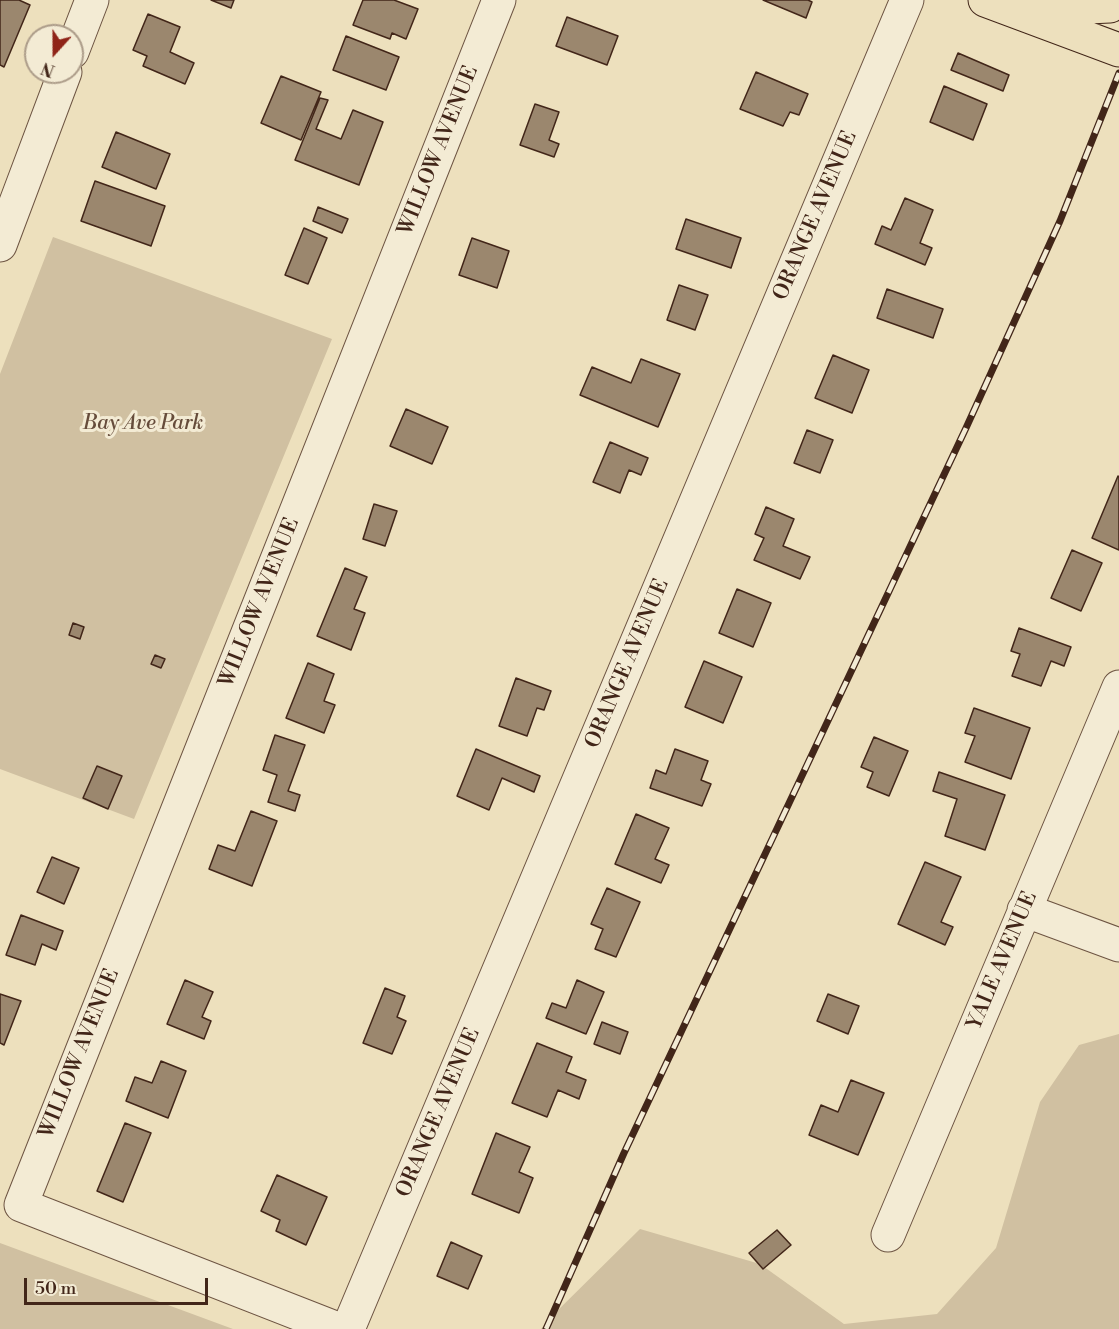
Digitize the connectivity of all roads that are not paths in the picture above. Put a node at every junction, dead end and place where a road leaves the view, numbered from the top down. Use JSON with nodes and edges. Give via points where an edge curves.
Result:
{"nodes":[{"id":1,"x":92,"y":0,"type":"edge"},
{"id":2,"x":499,"y":0,"type":"edge"},
{"id":3,"x":907,"y":0,"type":"edge"},
{"id":4,"x":985,"y":0,"type":"edge"},
{"id":5,"x":1044,"y":0,"type":"edge"},
{"id":6,"x":1108,"y":5,"type":"edge"},
{"id":7,"x":83,"y":24,"type":"edge"},
{"id":8,"x":1119,"y":50,"type":"edge"},
{"id":9,"x":60,"y":84,"type":"edge"},
{"id":10,"x":0,"y":245,"type":"edge"},
{"id":11,"x":1119,"y":687,"type":"edge"},
{"id":12,"x":1024,"y":910,"type":"junction"},
{"id":13,"x":1119,"y":945,"type":"edge"},
{"id":14,"x":888,"y":1235,"type":"dead end"},
{"id":15,"x":338,"y":1329,"type":"edge"},
{"id":16,"x":348,"y":1329,"type":"edge"}],
"edges":[{"from":1,"to":7,"type":"street"},
{"from":2,"to":15,"type":"street","name":"WILLOW AVENUE","via":[[21,1205]]},
{"from":3,"to":16,"type":"street","name":"ORANGE AVENUE"},
{"from":4,"to":8,"type":"main road"},
{"from":5,"to":6,"type":"main road","via":[[1065,8]]},
{"from":9,"to":10,"type":"street"},
{"from":11,"to":12,"type":"street","name":"YALE AVENUE"},
{"from":12,"to":13,"type":"street"},
{"from":12,"to":14,"type":"street","name":"YALE AVENUE"}]}
